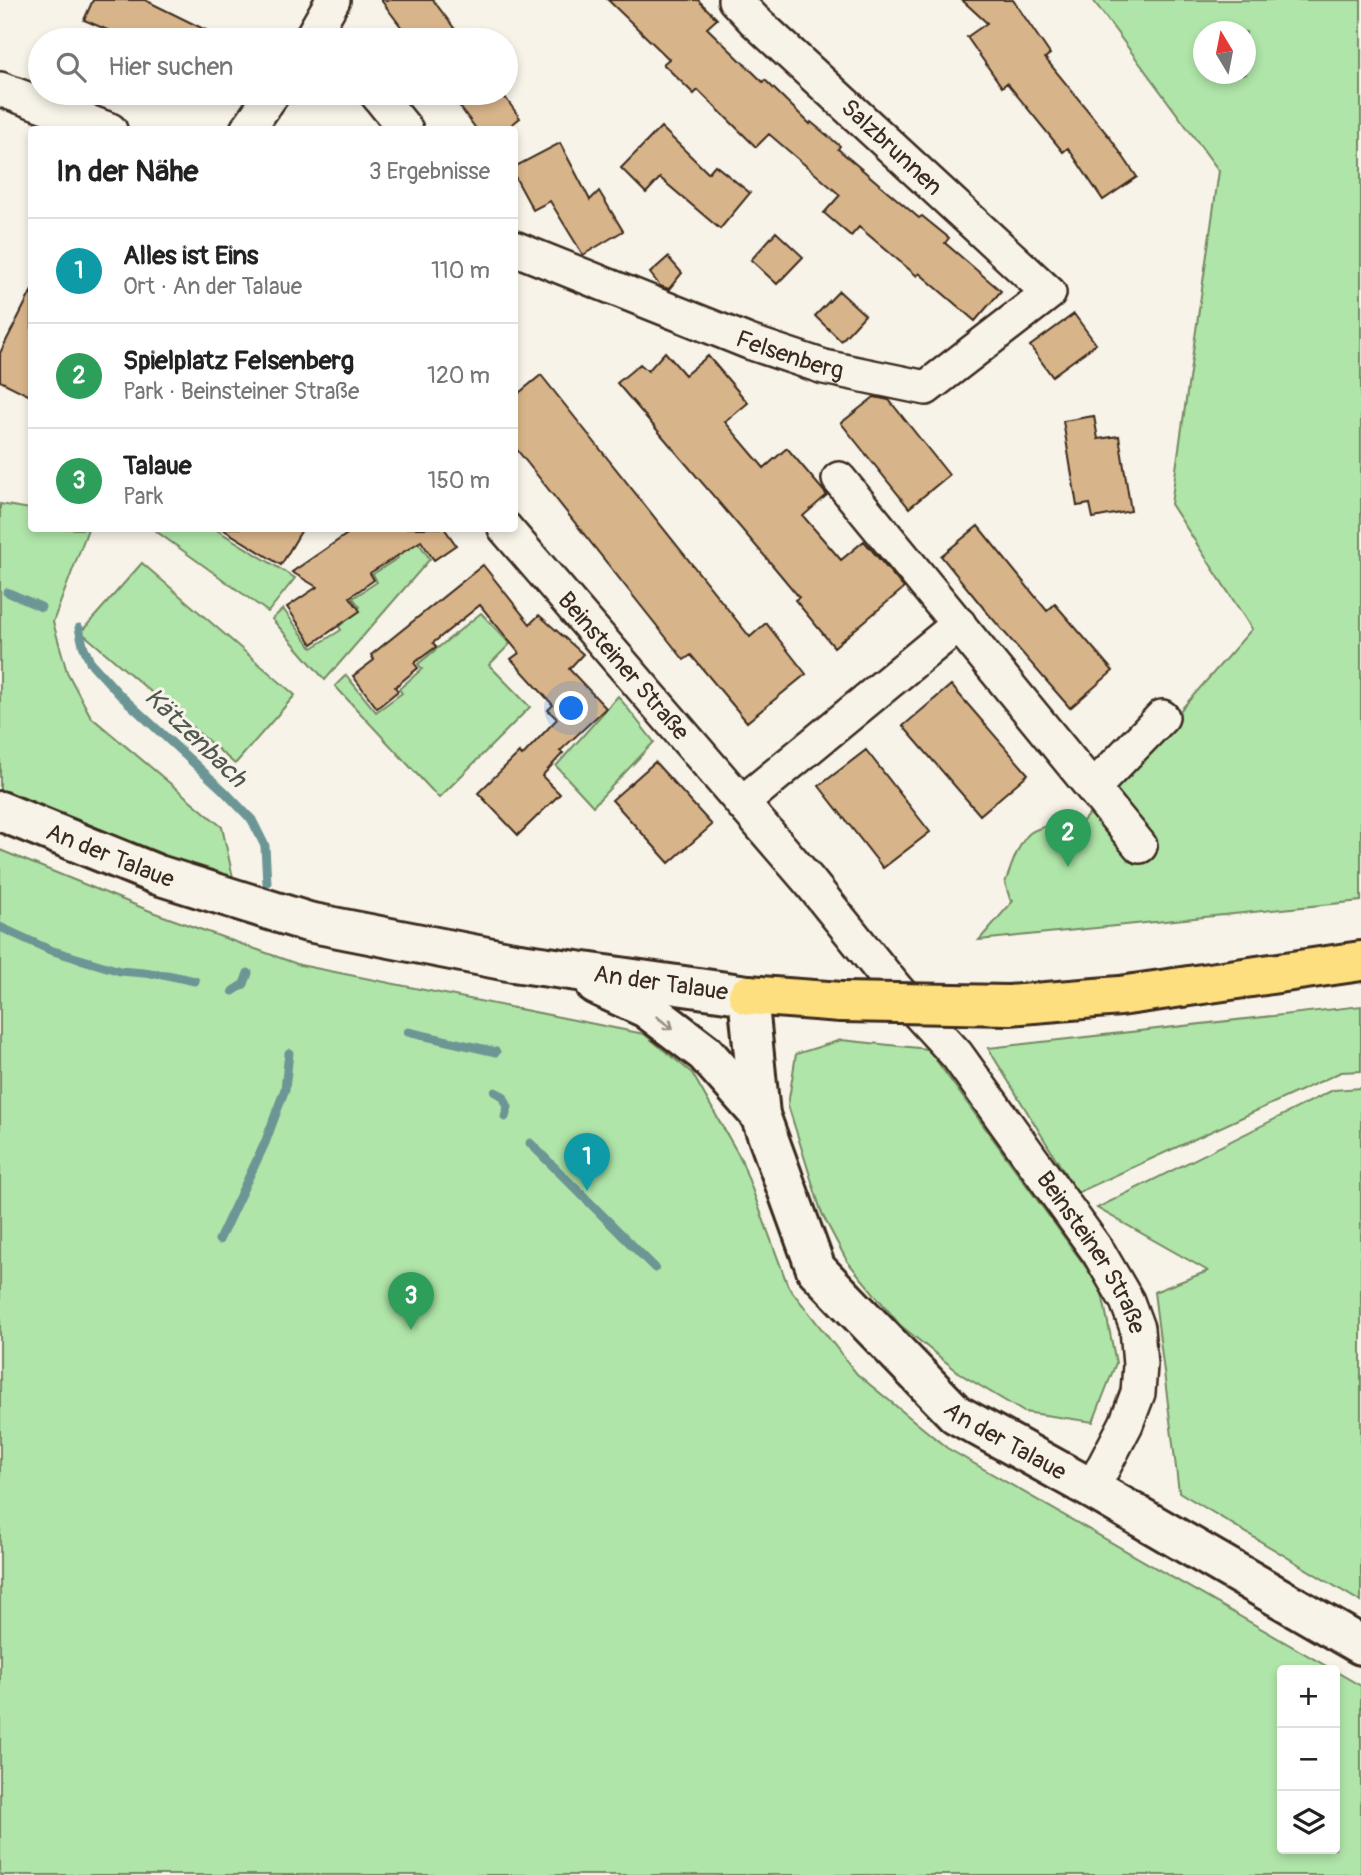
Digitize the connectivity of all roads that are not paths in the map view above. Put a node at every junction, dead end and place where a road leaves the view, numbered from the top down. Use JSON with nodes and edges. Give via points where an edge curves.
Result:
{"nodes":[{"id":1,"x":333,"y":0,"type":"edge"},
{"id":2,"x":734,"y":0,"type":"edge"},
{"id":3,"x":322,"y":28,"type":"edge"},
{"id":4,"x":0,"y":89,"type":"edge"},
{"id":5,"x":28,"y":99,"type":"edge"},
{"id":6,"x":43,"y":105,"type":"edge"},
{"id":7,"x":265,"y":105,"type":"edge"},
{"id":8,"x":386,"y":105,"type":"edge"},
{"id":9,"x":99,"y":126,"type":"edge"},
{"id":10,"x":250,"y":126,"type":"edge"},
{"id":11,"x":403,"y":126,"type":"edge"},
{"id":12,"x":518,"y":250,"type":"edge"},
{"id":13,"x":1049,"y":293,"type":"joint"},
{"id":14,"x":839,"y":480,"type":"dead end"},
{"id":15,"x":508,"y":532,"type":"edge"},
{"id":16,"x":959,"y":624,"type":"junction"},
{"id":17,"x":1162,"y":717,"type":"dead end"},
{"id":18,"x":1093,"y":788,"type":"junction"},
{"id":19,"x":743,"y":803,"type":"junction"},
{"id":20,"x":0,"y":811,"type":"edge"},
{"id":21,"x":1140,"y":846,"type":"dead end"},
{"id":22,"x":1360,"y":961,"type":"edge"},
{"id":23,"x":562,"y":968,"type":"junction"},
{"id":24,"x":748,"y":995,"type":"junction"},
{"id":25,"x":760,"y":1115,"type":"junction"},
{"id":26,"x":1092,"y":1489,"type":"junction"},
{"id":27,"x":1361,"y":1645,"type":"edge"}],
"edges":[{"from":1,"to":3,"type":"street"},
{"from":2,"to":13,"type":"street","name":"Salzbrunnen"},
{"from":4,"to":5,"type":"street"},
{"from":6,"to":9,"type":"street"},
{"from":7,"to":10,"type":"street"},
{"from":8,"to":11,"type":"street"},
{"from":12,"to":13,"type":"street","name":"Felsenberg","via":[[749,342],[824,367],[926,388]]},
{"from":14,"to":16,"type":"street"},
{"from":15,"to":19,"type":"street","name":"Beinsteiner Straße"},
{"from":16,"to":18,"type":"street"},
{"from":16,"to":19,"type":"street"},
{"from":17,"to":18,"type":"street"},
{"from":18,"to":21,"type":"street"},
{"from":19,"to":26,"type":"street","name":"Beinsteiner Straße","via":[[957,1055],[1099,1253],[1128,1301],[1137,1328],[1138,1393]]},
{"from":20,"to":23,"type":"street","name":"An der Talaue","via":[[158,875],[307,922]]},
{"from":22,"to":24,"type":"highway","bridge":true,"via":[[1120,996],[1009,1005]]},
{"from":23,"to":24,"type":"street","name":"An der Talaue"},
{"from":23,"to":25,"type":"street","one_way":true,"via":[[646,1008],[705,1053]]},
{"from":24,"to":25,"type":"street","name":"An der Talaue"},
{"from":25,"to":26,"type":"street","name":"An der Talaue","via":[[816,1269],[956,1414]]},
{"from":26,"to":27,"type":"street"}]}
